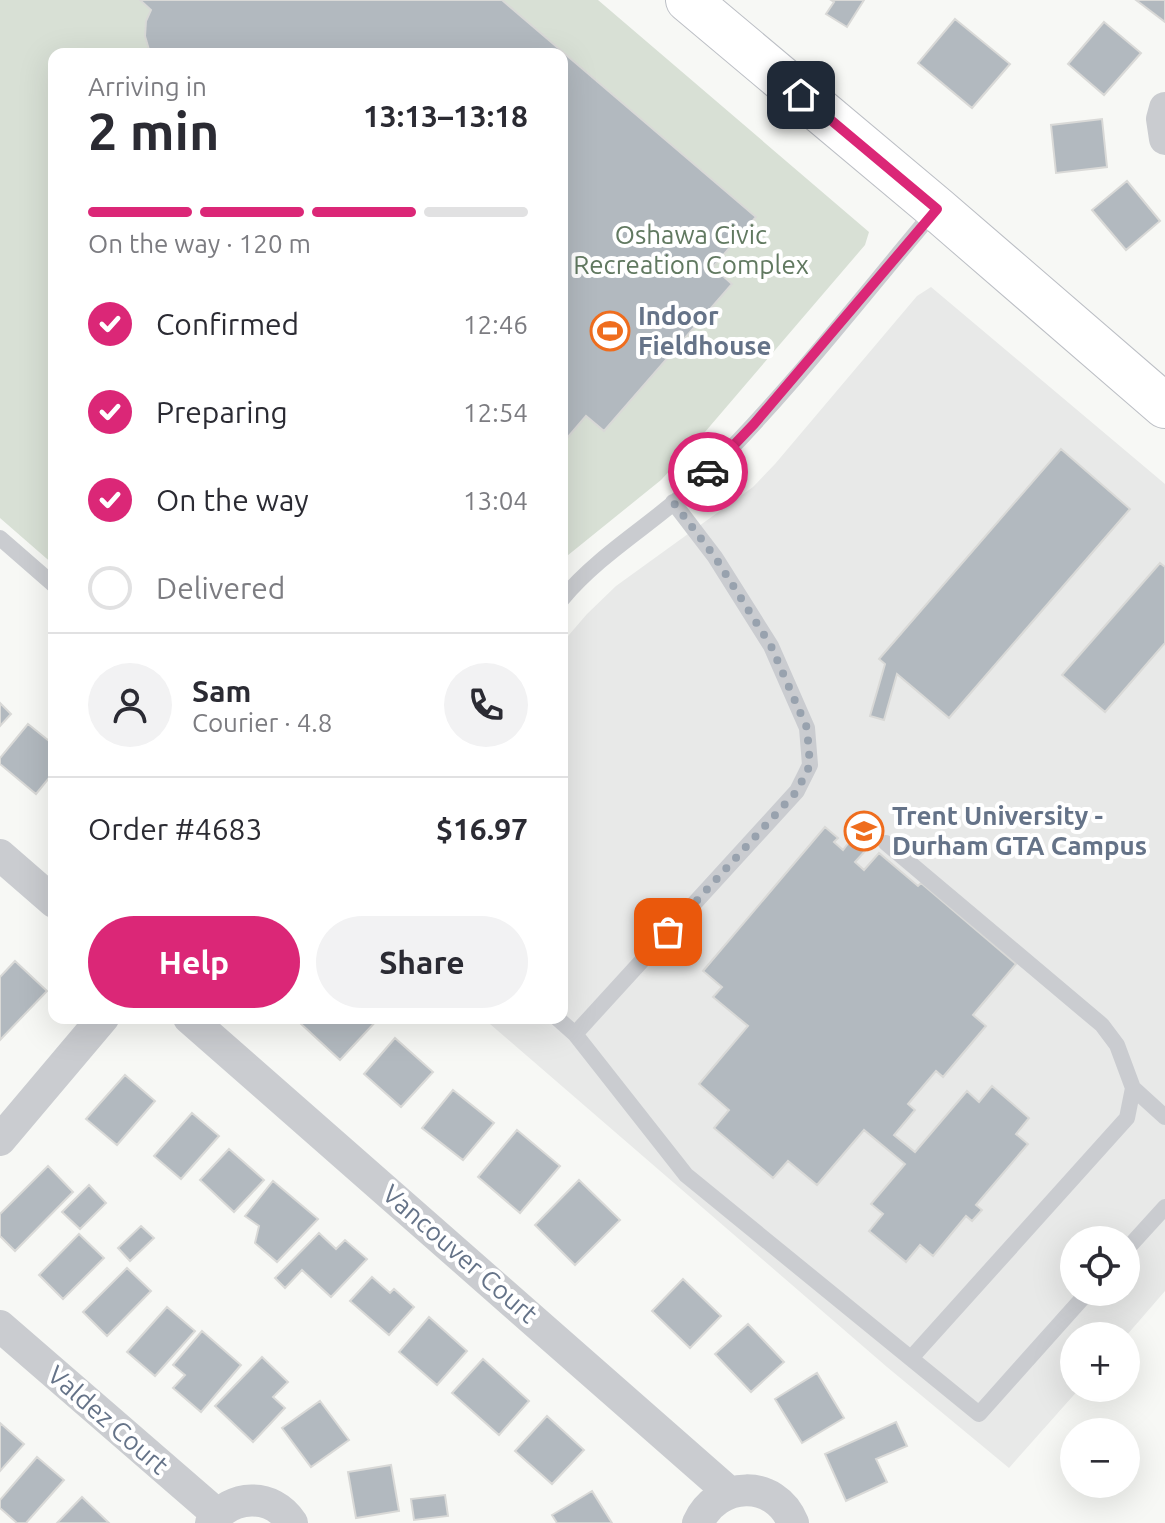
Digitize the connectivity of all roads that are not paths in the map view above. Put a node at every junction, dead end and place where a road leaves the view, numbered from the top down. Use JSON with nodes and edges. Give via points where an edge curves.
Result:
{"nodes":[{"id":1,"x":688,"y":0,"type":"edge"},
{"id":2,"x":1165,"y":108,"type":"edge"},
{"id":3,"x":1165,"y":139,"type":"edge"},
{"id":4,"x":937,"y":209,"type":"junction"},
{"id":5,"x":1165,"y":406,"type":"edge"},
{"id":6,"x":673,"y":502,"type":"junction"},
{"id":7,"x":0,"y":538,"type":"edge"},
{"id":8,"x":48,"y":580,"type":"edge"},
{"id":9,"x":568,"y":593,"type":"edge"},
{"id":10,"x":886,"y":843,"type":"dead end"},
{"id":11,"x":0,"y":855,"type":"edge"},
{"id":12,"x":48,"y":897,"type":"edge"},
{"id":13,"x":98,"y":1024,"type":"edge"},
{"id":14,"x":196,"y":1024,"type":"edge"},
{"id":15,"x":564,"y":1024,"type":"edge"},
{"id":16,"x":575,"y":1034,"type":"junction"},
{"id":17,"x":1133,"y":1088,"type":"junction"},
{"id":18,"x":1165,"y":1117,"type":"edge"},
{"id":19,"x":0,"y":1140,"type":"edge"},
{"id":20,"x":1165,"y":1207,"type":"edge"},
{"id":21,"x":1140,"y":1235,"type":"edge"},
{"id":22,"x":1075,"y":1306,"type":"edge"},
{"id":23,"x":0,"y":1326,"type":"edge"},
{"id":24,"x":912,"y":1357,"type":"junction"},
{"id":25,"x":730,"y":1493,"type":"junction"},
{"id":26,"x":214,"y":1518,"type":"edge"},
{"id":27,"x":292,"y":1523,"type":"edge"},
{"id":28,"x":698,"y":1523,"type":"edge"},
{"id":29,"x":793,"y":1523,"type":"edge"}],
"edges":[{"from":1,"to":4,"type":"main road"},
{"from":2,"to":3,"type":"street"},
{"from":4,"to":5,"type":"main road"},
{"from":4,"to":6,"type":"lane","via":[[754,424]]},
{"from":6,"to":9,"type":"lane","via":[[610,551]]},
{"from":6,"to":16,"type":"lane","via":[[771,646],[807,728],[810,765],[797,791]]},
{"from":7,"to":8,"type":"lane"},
{"from":10,"to":17,"type":"lane","via":[[1102,1025],[1117,1045]]},
{"from":11,"to":12,"type":"street"},
{"from":13,"to":19,"type":"street"},
{"from":14,"to":25,"type":"street","name":"Vancouver Court"},
{"from":15,"to":16,"type":"lane"},
{"from":16,"to":24,"type":"lane","via":[[686,1175]]},
{"from":17,"to":18,"type":"lane"},
{"from":17,"to":24,"type":"lane","via":[[1127,1118]]},
{"from":20,"to":21,"type":"lane"},
{"from":22,"to":24,"type":"lane","via":[[979,1414]]},
{"from":23,"to":26,"type":"street","name":"Valdez Court"},
{"from":25,"to":28,"type":"street","via":[[707,1507]]},
{"from":25,"to":29,"type":"street","via":[[751,1490],[768,1495],[782,1504]]},
{"from":26,"to":27,"type":"street","name":"Valdez Court","via":[[238,1502],[263,1501],[278,1507]]}]}
